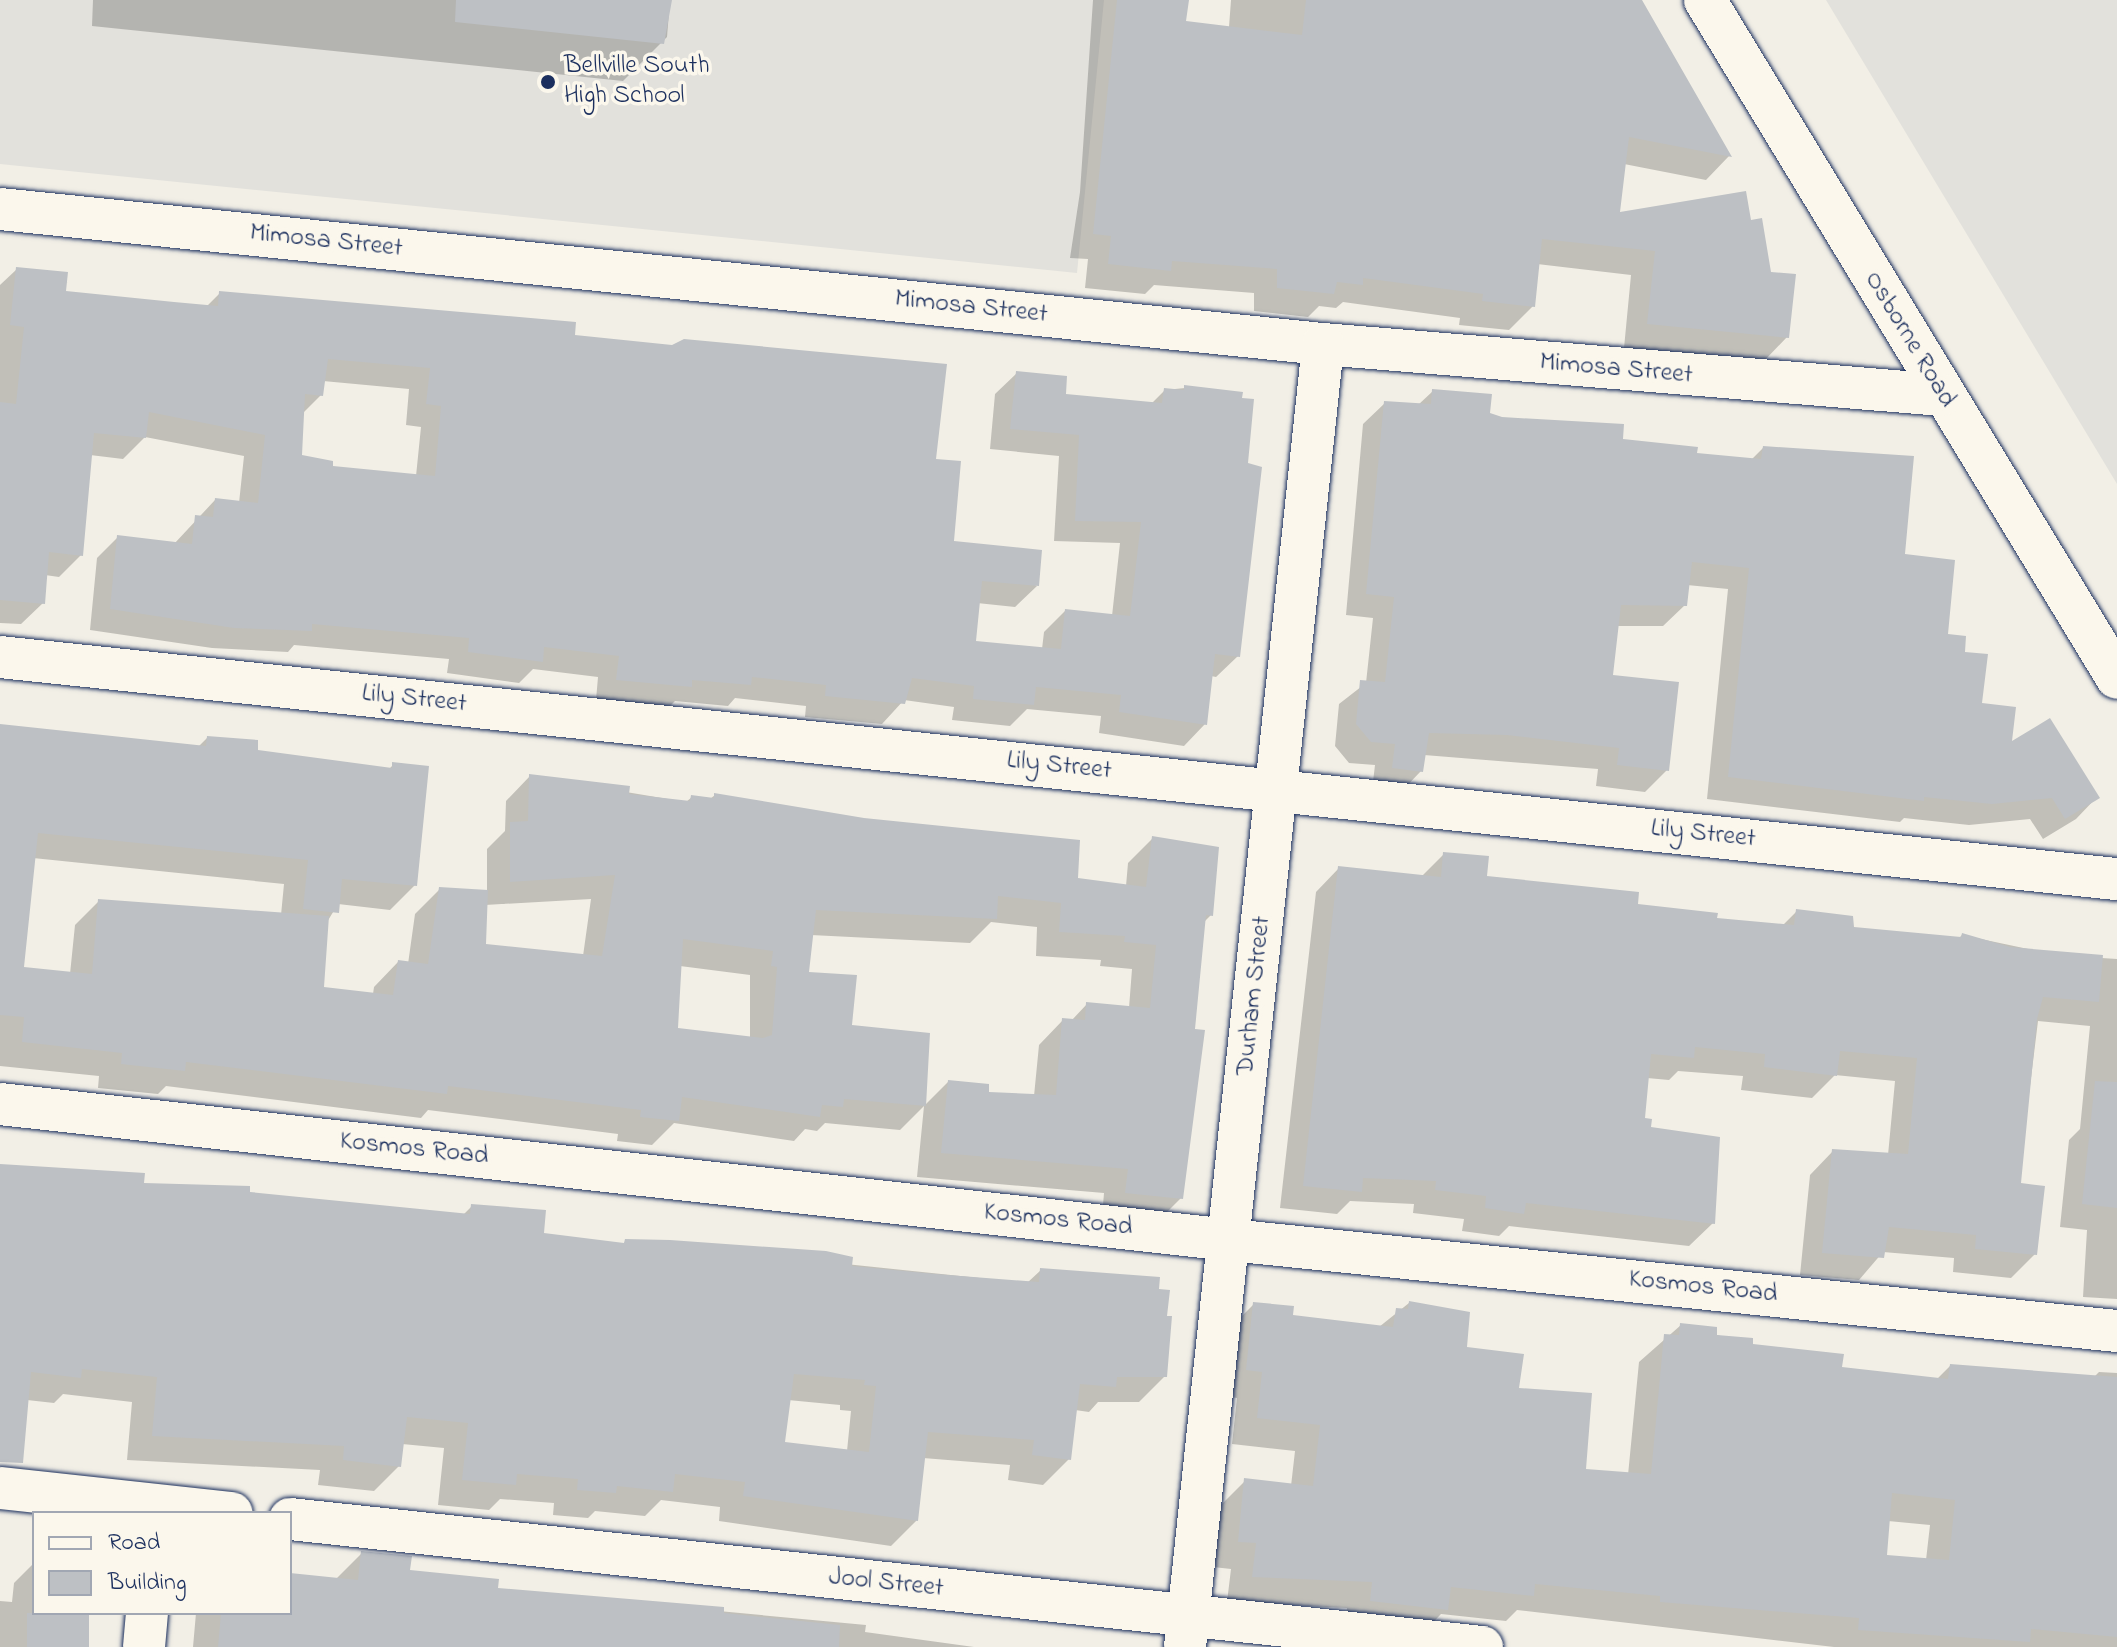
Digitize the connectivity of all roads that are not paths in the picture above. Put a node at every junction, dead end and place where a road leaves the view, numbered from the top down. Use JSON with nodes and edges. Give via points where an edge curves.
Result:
{"nodes":[{"id":1,"x":1705,"y":0,"type":"edge"},
{"id":2,"x":0,"y":209,"type":"edge"},
{"id":3,"x":1323,"y":344,"type":"junction"},
{"id":4,"x":1942,"y":395,"type":"junction"},
{"id":5,"x":0,"y":657,"type":"edge"},
{"id":6,"x":2117,"y":678,"type":"edge"},
{"id":7,"x":1277,"y":790,"type":"junction"},
{"id":8,"x":2117,"y":879,"type":"edge"},
{"id":9,"x":0,"y":1104,"type":"edge"},
{"id":10,"x":1230,"y":1240,"type":"junction"},
{"id":11,"x":2117,"y":1331,"type":"edge"},
{"id":12,"x":0,"y":1488,"type":"edge"},
{"id":13,"x":156,"y":1509,"type":"edge"},
{"id":14,"x":194,"y":1511,"type":"edge"},
{"id":15,"x":292,"y":1519,"type":"edge"},
{"id":16,"x":147,"y":1615,"type":"edge"},
{"id":17,"x":1186,"y":1632,"type":"edge"},
{"id":18,"x":144,"y":1647,"type":"edge"},
{"id":19,"x":1482,"y":1647,"type":"edge"}],
"edges":[{"from":1,"to":4,"type":"street","name":"Osborne Road"},
{"from":2,"to":3,"type":"street","name":"Mimosa Street"},
{"from":3,"to":4,"type":"street","name":"Mimosa Street"},
{"from":3,"to":7,"type":"street","name":"Durham Street"},
{"from":4,"to":6,"type":"street","name":"Osborne Road"},
{"from":5,"to":7,"type":"street","name":"Lily Street"},
{"from":7,"to":8,"type":"street","name":"Lily Street"},
{"from":7,"to":10,"type":"street","name":"Durham Street"},
{"from":9,"to":10,"type":"street","name":"Kosmos Road"},
{"from":10,"to":11,"type":"street","name":"Kosmos Road"},
{"from":10,"to":17,"type":"street","name":"Durham Street"},
{"from":12,"to":13,"type":"street"},
{"from":13,"to":14,"type":"street"},
{"from":15,"to":17,"type":"street","name":"Jool Street"},
{"from":16,"to":18,"type":"street"},
{"from":17,"to":19,"type":"street","name":"Jool Street"}]}
